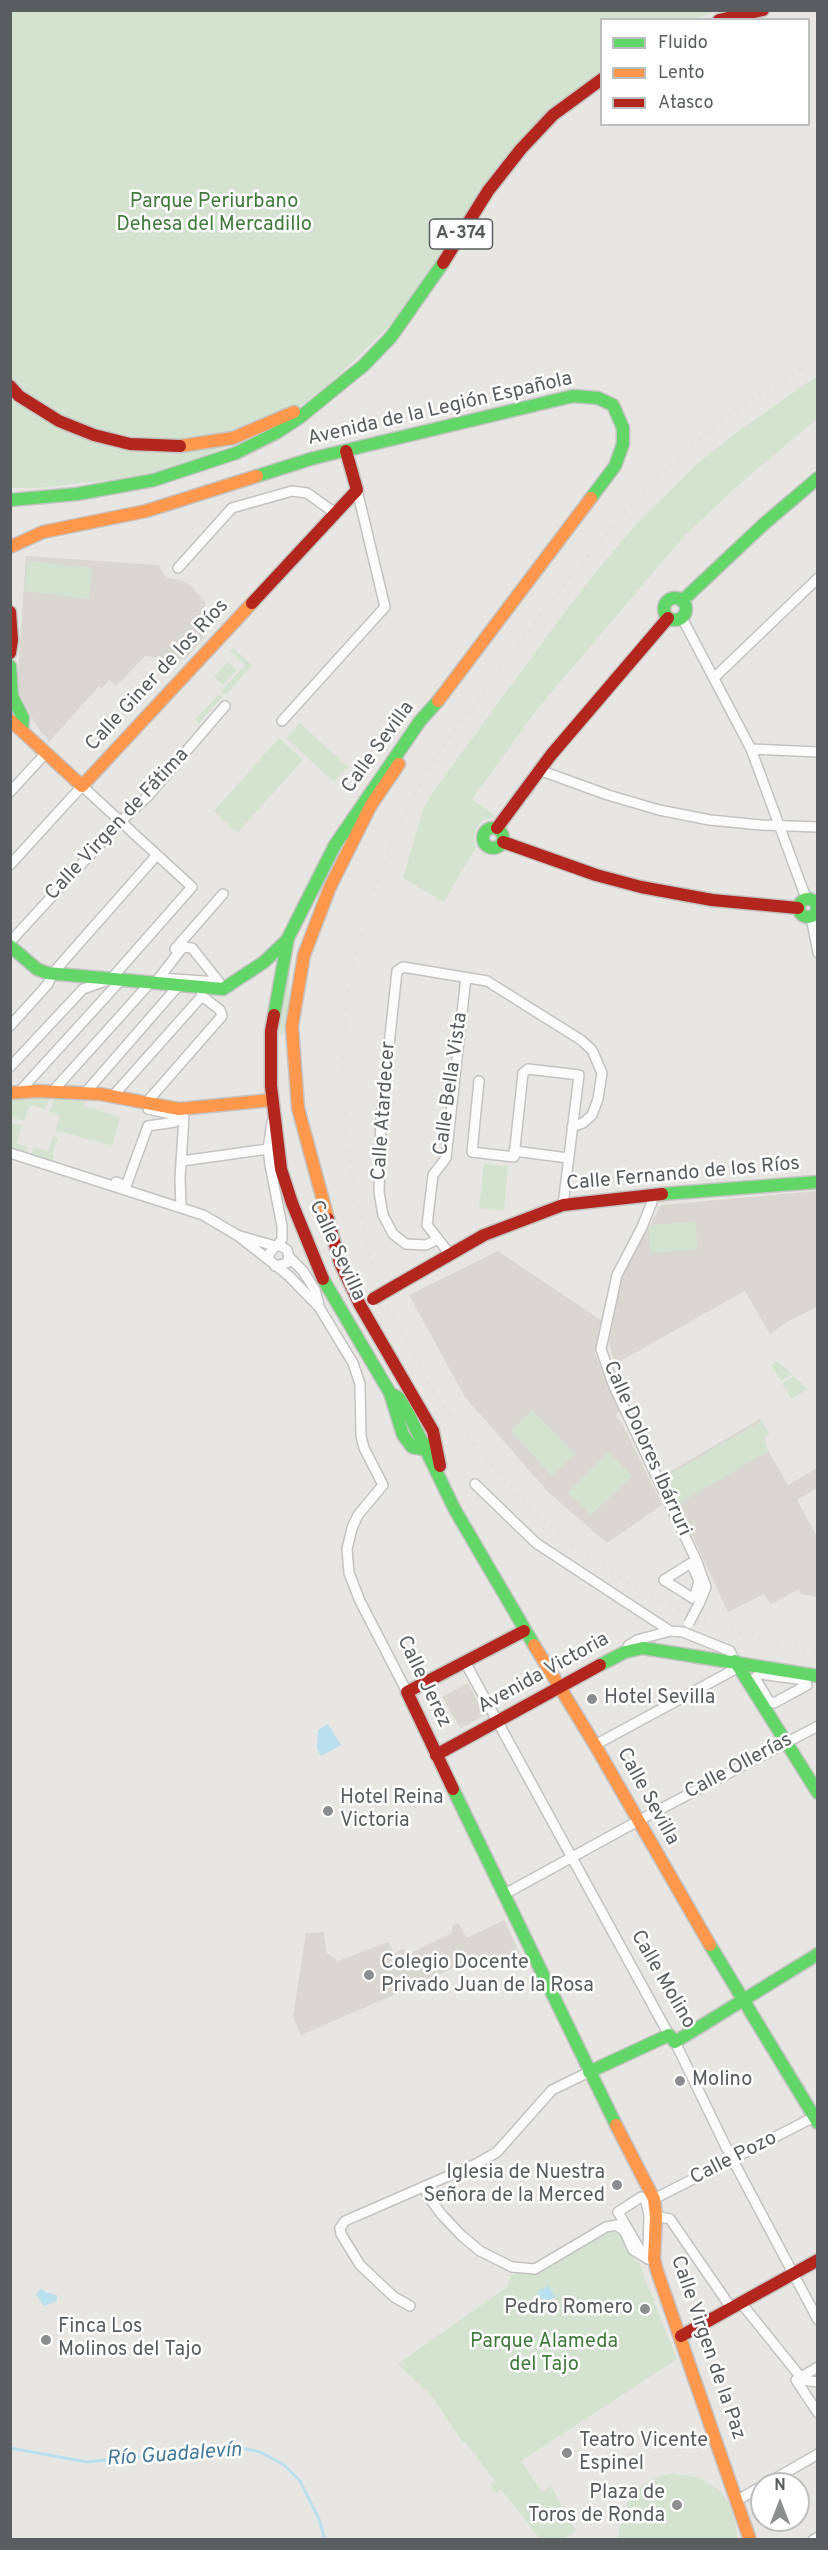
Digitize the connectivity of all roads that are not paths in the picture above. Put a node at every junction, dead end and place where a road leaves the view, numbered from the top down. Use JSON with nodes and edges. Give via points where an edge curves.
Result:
{"nodes":[{"id":1,"x":763,"y":10,"type":"edge"},
{"id":2,"x":728,"y":18,"type":"edge"},
{"id":3,"x":600,"y":80,"type":"edge"},
{"id":4,"x":10,"y":386,"type":"edge"},
{"id":5,"x":329,"y":396,"type":"junction"},
{"id":6,"x":346,"y":451,"type":"junction"},
{"id":7,"x":818,"y":478,"type":"edge"},
{"id":8,"x":357,"y":490,"type":"junction"},
{"id":9,"x":10,"y":500,"type":"edge"},
{"id":10,"x":334,"y":513,"type":"junction"},
{"id":11,"x":27,"y":540,"type":"junction"},
{"id":12,"x":10,"y":547,"type":"edge"},
{"id":13,"x":10,"y":557,"type":"edge"},
{"id":14,"x":178,"y":568,"type":"dead end"},
{"id":15,"x":818,"y":578,"type":"edge"},
{"id":16,"x":682,"y":601,"type":"junction"},
{"id":17,"x":10,"y":612,"type":"edge"},
{"id":18,"x":668,"y":618,"type":"junction"},
{"id":19,"x":682,"y":618,"type":"junction"},
{"id":20,"x":11,"y":628,"type":"edge"},
{"id":21,"x":10,"y":653,"type":"edge"},
{"id":22,"x":10,"y":666,"type":"edge"},
{"id":23,"x":715,"y":677,"type":"junction"},
{"id":24,"x":225,"y":706,"type":"dead end"},
{"id":25,"x":434,"y":707,"type":"junction"},
{"id":26,"x":10,"y":720,"type":"edge"},
{"id":27,"x":282,"y":721,"type":"dead end"},
{"id":28,"x":22,"y":730,"type":"junction"},
{"id":29,"x":751,"y":749,"type":"junction"},
{"id":30,"x":818,"y":752,"type":"edge"},
{"id":31,"x":45,"y":754,"type":"junction"},
{"id":32,"x":539,"y":770,"type":"junction"},
{"id":33,"x":82,"y":786,"type":"junction"},
{"id":34,"x":10,"y":792,"type":"edge"},
{"id":35,"x":121,"y":821,"type":"junction"},
{"id":36,"x":781,"y":826,"type":"junction"},
{"id":37,"x":818,"y":827,"type":"edge"},
{"id":38,"x":497,"y":828,"type":"junction"},
{"id":39,"x":503,"y":842,"type":"junction"},
{"id":40,"x":156,"y":856,"type":"junction"},
{"id":41,"x":10,"y":865,"type":"edge"},
{"id":42,"x":223,"y":894,"type":"dead end"},
{"id":43,"x":802,"y":903,"type":"junction"},
{"id":44,"x":815,"y":910,"type":"edge"},
{"id":45,"x":288,"y":938,"type":"junction"},
{"id":46,"x":10,"y":944,"type":"edge"},
{"id":47,"x":818,"y":953,"type":"edge"},
{"id":48,"x":284,"y":958,"type":"junction"},
{"id":49,"x":264,"y":962,"type":"junction"},
{"id":50,"x":52,"y":974,"type":"junction"},
{"id":51,"x":466,"y":977,"type":"junction"},
{"id":52,"x":299,"y":978,"type":"junction"},
{"id":53,"x":116,"y":979,"type":"junction"},
{"id":54,"x":152,"y":981,"type":"junction"},
{"id":55,"x":179,"y":985,"type":"junction"},
{"id":56,"x":201,"y":992,"type":"junction"},
{"id":57,"x":12,"y":1020,"type":"edge"},
{"id":58,"x":292,"y":1030,"type":"junction"},
{"id":59,"x":271,"y":1031,"type":"junction"},
{"id":60,"x":271,"y":1061,"type":"junction"},
{"id":61,"x":294,"y":1062,"type":"junction"},
{"id":62,"x":10,"y":1067,"type":"edge"},
{"id":63,"x":479,"y":1081,"type":"dead end"},
{"id":64,"x":52,"y":1092,"type":"junction"},
{"id":65,"x":14,"y":1093,"type":"edge"},
{"id":66,"x":85,"y":1093,"type":"junction"},
{"id":67,"x":112,"y":1097,"type":"junction"},
{"id":68,"x":272,"y":1100,"type":"junction"},
{"id":69,"x":146,"y":1103,"type":"junction"},
{"id":70,"x":179,"y":1110,"type":"junction"},
{"id":71,"x":274,"y":1114,"type":"junction"},
{"id":72,"x":572,"y":1127,"type":"junction"},
{"id":73,"x":268,"y":1149,"type":"junction"},
{"id":74,"x":10,"y":1151,"type":"edge"},
{"id":75,"x":514,"y":1151,"type":"junction"},
{"id":76,"x":568,"y":1158,"type":"junction"},
{"id":77,"x":182,"y":1161,"type":"junction"},
{"id":78,"x":818,"y":1182,"type":"edge"},
{"id":79,"x":652,"y":1194,"type":"junction"},
{"id":80,"x":562,"y":1205,"type":"junction"},
{"id":81,"x":181,"y":1207,"type":"junction"},
{"id":82,"x":282,"y":1226,"type":"junction"},
{"id":83,"x":237,"y":1235,"type":"junction"},
{"id":84,"x":438,"y":1239,"type":"junction"},
{"id":85,"x":261,"y":1241,"type":"junction"},
{"id":86,"x":276,"y":1246,"type":"junction"},
{"id":87,"x":449,"y":1254,"type":"junction"},
{"id":88,"x":289,"y":1257,"type":"junction"},
{"id":89,"x":272,"y":1263,"type":"junction"},
{"id":90,"x":360,"y":1305,"type":"junction"},
{"id":91,"x":319,"y":1307,"type":"junction"},
{"id":92,"x":428,"y":1424,"type":"junction"},
{"id":93,"x":426,"y":1447,"type":"junction"},
{"id":94,"x":475,"y":1484,"type":"dead end"},
{"id":95,"x":444,"y":1488,"type":"junction"},
{"id":96,"x":524,"y":1631,"type":"junction"},
{"id":97,"x":669,"y":1631,"type":"junction"},
{"id":98,"x":683,"y":1632,"type":"junction"},
{"id":99,"x":646,"y":1642,"type":"junction"},
{"id":100,"x":465,"y":1662,"type":"junction"},
{"id":101,"x":737,"y":1664,"type":"junction"},
{"id":102,"x":818,"y":1676,"type":"edge"},
{"id":103,"x":756,"y":1678,"type":"joint"},
{"id":104,"x":558,"y":1688,"type":"junction"},
{"id":105,"x":407,"y":1692,"type":"junction"},
{"id":106,"x":497,"y":1722,"type":"junction"},
{"id":107,"x":818,"y":1726,"type":"edge"},
{"id":108,"x":785,"y":1743,"type":"junction"},
{"id":109,"x":596,"y":1745,"type":"junction"},
{"id":110,"x":436,"y":1755,"type":"junction"},
{"id":111,"x":818,"y":1792,"type":"edge"},
{"id":112,"x":638,"y":1821,"type":"junction"},
{"id":113,"x":571,"y":1859,"type":"junction"},
{"id":114,"x":503,"y":1895,"type":"junction"},
{"id":115,"x":818,"y":1954,"type":"edge"},
{"id":116,"x":745,"y":2000,"type":"junction"},
{"id":117,"x":672,"y":2039,"type":"junction"},
{"id":118,"x":589,"y":2072,"type":"junction"},
{"id":119,"x":816,"y":2118,"type":"edge"},
{"id":120,"x":733,"y":2160,"type":"junction"},
{"id":121,"x":424,"y":2187,"type":"junction"},
{"id":122,"x":640,"y":2197,"type":"joint"},
{"id":123,"x":654,"y":2199,"type":"junction"},
{"id":124,"x":656,"y":2216,"type":"junction"},
{"id":125,"x":654,"y":2259,"type":"junction"},
{"id":126,"x":818,"y":2260,"type":"edge"},
{"id":127,"x":793,"y":2274,"type":"junction"},
{"id":128,"x":410,"y":2306,"type":"dead end"},
{"id":129,"x":737,"y":2307,"type":"junction"},
{"id":130,"x":818,"y":2320,"type":"edge"},
{"id":131,"x":681,"y":2336,"type":"junction"},
{"id":132,"x":818,"y":2367,"type":"edge"},
{"id":133,"x":800,"y":2378,"type":"junction"},
{"id":134,"x":818,"y":2382,"type":"edge"},
{"id":135,"x":818,"y":2413,"type":"edge"},
{"id":136,"x":818,"y":2454,"type":"edge"},
{"id":137,"x":787,"y":2472,"type":"edge"},
{"id":138,"x":750,"y":2493,"type":"edge"},
{"id":139,"x":738,"y":2500,"type":"junction"},
{"id":140,"x":818,"y":2537,"type":"edge"},
{"id":141,"x":750,"y":2540,"type":"edge"},
{"id":142,"x":813,"y":2540,"type":"edge"}],
"edges":[{"from":1,"to":2,"type":"main road"},
{"from":3,"to":5,"type":"main road","number":"A-374","via":[[553,115],[521,149],[488,191],[411,312],[364,365]]},
{"from":4,"to":5,"type":"main road","via":[[59,421],[94,435],[130,444],[167,447],[233,438]]},
{"from":5,"to":9,"type":"main road","number":"A-374","via":[[276,433],[197,467],[113,489]]},
{"from":6,"to":8,"type":"main road"},
{"from":6,"to":11,"type":"main road","name":"Avenida de la Legión Española","via":[[146,511],[43,532]]},
{"from":6,"to":25,"type":"main road","name":"Avenida de la Legión Española","via":[[573,396],[598,398],[613,405],[621,419],[623,444],[615,466]]},
{"from":7,"to":16,"type":"main road"},
{"from":8,"to":10,"type":"main road","name":"Calle Giner de los Ríos"},
{"from":8,"to":27,"type":"street","via":[[385,607]]},
{"from":10,"to":14,"type":"street","via":[[307,493],[292,490],[232,508]]},
{"from":10,"to":33,"type":"main road","name":"Calle Giner de los Ríos"},
{"from":11,"to":12,"type":"main road","name":"Avenida de la Legión Española"},
{"from":11,"to":13,"type":"main road","name":"Avenida de la Legión Española"},
{"from":15,"to":23,"type":"street"},
{"from":16,"to":18,"type":"main road","via":[[668,601],[664,608]]},
{"from":16,"to":19,"type":"main road","via":[[686,609]]},
{"from":17,"to":20,"type":"main road"},
{"from":18,"to":19,"type":"main road"},
{"from":18,"to":32,"type":"main road"},
{"from":19,"to":23,"type":"street"},
{"from":20,"to":21,"type":"main road"},
{"from":22,"to":28,"type":"main road","via":[[11,691],[24,721]]},
{"from":23,"to":29,"type":"street"},
{"from":24,"to":35,"type":"street","name":"Calle Virgen de Fátima","via":[[147,797]]},
{"from":25,"to":45,"type":"main road","name":"Calle Sevilla","via":[[420,721],[334,845]]},
{"from":25,"to":52,"type":"main road","name":"Calle Sevilla","via":[[366,815],[330,888]]},
{"from":26,"to":28,"type":"main road"},
{"from":28,"to":31,"type":"main road"},
{"from":29,"to":30,"type":"street"},
{"from":29,"to":36,"type":"street"},
{"from":31,"to":33,"type":"main road"},
{"from":31,"to":34,"type":"street"},
{"from":32,"to":36,"type":"street","via":[[659,810],[710,820]]},
{"from":32,"to":38,"type":"main road"},
{"from":33,"to":35,"type":"street"},
{"from":33,"to":41,"type":"street","name":"Calle Giner de los Ríos"},
{"from":35,"to":40,"type":"street"},
{"from":35,"to":46,"type":"street","name":"Calle Virgen de Fátima"},
{"from":36,"to":37,"type":"street"},
{"from":36,"to":43,"type":"street"},
{"from":38,"to":39,"type":"main road"},
{"from":38,"to":39,"type":"main road","via":[[487,830],[483,841],[491,848]]},
{"from":39,"to":43,"type":"main road","via":[[640,887],[712,900]]},
{"from":40,"to":50,"type":"street"},
{"from":40,"to":53,"type":"street","via":[[192,886]]},
{"from":42,"to":54,"type":"street"},
{"from":43,"to":44,"type":"main road","via":[[801,914]]},
{"from":44,"to":47,"type":"street"},
{"from":45,"to":48,"type":"main road","name":"Calle Sevilla"},
{"from":45,"to":49,"type":"main road"},
{"from":46,"to":50,"type":"main road","via":[[37,969]]},
{"from":48,"to":49,"type":"main road"},
{"from":48,"to":52,"type":"main road","via":[[291,960]]},
{"from":48,"to":59,"type":"main road","name":"Calle Sevilla"},
{"from":49,"to":56,"type":"main road","via":[[223,989]]},
{"from":50,"to":53,"type":"main road"},
{"from":50,"to":57,"type":"street","via":[[48,984]]},
{"from":51,"to":72,"type":"street","via":[[487,981],[592,1050],[602,1073],[598,1099],[592,1114]]},
{"from":51,"to":84,"type":"street","name":"Calle Bella Vista","via":[[446,1158],[433,1175],[428,1225]]},
{"from":51,"to":84,"type":"street","name":"Calle Atardecer","via":[[403,967],[397,970],[381,1119],[379,1192],[383,1215],[393,1234],[406,1244],[426,1245]]},
{"from":52,"to":58,"type":"main road","name":"Calle Sevilla"},
{"from":53,"to":54,"type":"main road"},
{"from":53,"to":62,"type":"street","via":[[83,989]]},
{"from":53,"to":65,"type":"street","via":[[95,1009]]},
{"from":54,"to":54,"type":"street","via":[[201,981],[219,982],[192,948],[183,947]]},
{"from":54,"to":55,"type":"main road"},
{"from":54,"to":64,"type":"street"},
{"from":55,"to":56,"type":"main road"},
{"from":55,"to":66,"type":"street"},
{"from":56,"to":67,"type":"street"},
{"from":56,"to":69,"type":"street","via":[[222,1016]]},
{"from":58,"to":59,"type":"main road","via":[[285,1040],[274,1037]]},
{"from":58,"to":61,"type":"main road","name":"Calle Sevilla"},
{"from":59,"to":60,"type":"main road","name":"Calle Sevilla"},
{"from":60,"to":61,"type":"main road","via":[[280,1051],[289,1053]]},
{"from":60,"to":68,"type":"main road","name":"Calle Sevilla"},
{"from":61,"to":90,"type":"main road","name":"Calle Sevilla","via":[[298,1108],[313,1172],[340,1263]]},
{"from":63,"to":75,"type":"street","via":[[472,1152],[514,1157]]},
{"from":64,"to":65,"type":"main road"},
{"from":64,"to":66,"type":"main road"},
{"from":65,"to":74,"type":"street","via":[[111,1100],[175,1115],[175,1122],[148,1126],[126,1186]]},
{"from":66,"to":67,"type":"main road"},
{"from":67,"to":69,"type":"main road"},
{"from":68,"to":70,"type":"main road"},
{"from":68,"to":71,"type":"main road","name":"Calle Sevilla"},
{"from":69,"to":70,"type":"main road"},
{"from":70,"to":77,"type":"street","via":[[184,1118]]},
{"from":71,"to":73,"type":"street"},
{"from":71,"to":93,"type":"main road","name":"Calle Sevilla","via":[[281,1169],[308,1247],[390,1394],[407,1441],[419,1450]]},
{"from":72,"to":75,"type":"street","via":[[579,1075],[528,1069],[523,1073]]},
{"from":72,"to":76,"type":"street"},
{"from":73,"to":77,"type":"street"},
{"from":73,"to":82,"type":"street"},
{"from":74,"to":81,"type":"street"},
{"from":75,"to":76,"type":"street"},
{"from":76,"to":80,"type":"street"},
{"from":77,"to":81,"type":"street"},
{"from":78,"to":79,"type":"main road","name":"Calle Fernando de los Ríos"},
{"from":79,"to":80,"type":"main road","name":"Calle Fernando de los Ríos"},
{"from":79,"to":98,"type":"street","name":"Calle Dolores Ibárruri","bridge":true,"via":[[642,1227],[617,1275],[601,1349],[613,1384],[698,1562],[706,1587]]},
{"from":80,"to":87,"type":"main road","name":"Calle Fernando de los Ríos","via":[[484,1235]]},
{"from":81,"to":83,"type":"street"},
{"from":82,"to":85,"type":"street","via":[[276,1236]]},
{"from":82,"to":86,"type":"street","via":[[282,1239]]},
{"from":83,"to":85,"type":"street"},
{"from":83,"to":89,"type":"street","name":"Calle Jerez"},
{"from":84,"to":87,"type":"street","name":"Calle Bella Vista"},
{"from":85,"to":86,"type":"street"},
{"from":86,"to":88,"type":"street","via":[[284,1247]]},
{"from":86,"to":89,"type":"street","via":[[269,1254]]},
{"from":87,"to":90,"type":"main road","name":"Calle Fernando de los Ríos","bridge":true},
{"from":88,"to":89,"type":"street","via":[[285,1265]]},
{"from":88,"to":91,"type":"street","name":"Calle Jerez","via":[[310,1282]]},
{"from":89,"to":91,"type":"street","name":"Calle Jerez"},
{"from":90,"to":92,"type":"main road","name":"Calle Sevilla"},
{"from":91,"to":105,"type":"street","name":"Calle Jerez","via":[[353,1363],[360,1384],[361,1436],[383,1485],[352,1528],[347,1549],[349,1573]]},
{"from":92,"to":93,"type":"main road","via":[[432,1437]]},
{"from":92,"to":95,"type":"main road","name":"Calle Sevilla","via":[[434,1434]]},
{"from":93,"to":95,"type":"main road","name":"Calle Sevilla"},
{"from":94,"to":97,"type":"street","via":[[536,1543]]},
{"from":95,"to":96,"type":"main road","name":"Calle Sevilla"},
{"from":96,"to":100,"type":"main road"},
{"from":96,"to":104,"type":"main road","name":"Calle Sevilla"},
{"from":97,"to":98,"type":"street"},
{"from":97,"to":99,"type":"street"},
{"from":98,"to":101,"type":"street","via":[[730,1652]]},
{"from":99,"to":101,"type":"main road","name":"Avenida Victoria"},
{"from":99,"to":104,"type":"main road","name":"Avenida Victoria"},
{"from":100,"to":105,"type":"main road"},
{"from":100,"to":106,"type":"street","name":"Calle Molino"},
{"from":101,"to":102,"type":"main road","name":"Avenida Victoria"},
{"from":101,"to":108,"type":"main road"},
{"from":101,"to":109,"type":"street"},
{"from":103,"to":103,"type":"street","via":[[760,1674],[806,1680],[807,1685],[774,1702],[769,1701]]},
{"from":104,"to":106,"type":"main road","name":"Avenida Victoria"},
{"from":104,"to":109,"type":"main road","name":"Calle Sevilla"},
{"from":105,"to":110,"type":"main road","name":"Calle Jerez"},
{"from":106,"to":110,"type":"main road","name":"Avenida Victoria"},
{"from":106,"to":113,"type":"street","name":"Calle Molino"},
{"from":107,"to":108,"type":"street","name":"Calle Ollerías"},
{"from":108,"to":111,"type":"main road"},
{"from":108,"to":112,"type":"street","name":"Calle Ollerías"},
{"from":109,"to":112,"type":"main road","name":"Calle Sevilla"},
{"from":110,"to":114,"type":"main road","name":"Calle Jerez"},
{"from":112,"to":113,"type":"street","name":"Calle Ollerías"},
{"from":112,"to":116,"type":"main road","name":"Calle Sevilla"},
{"from":113,"to":114,"type":"street","name":"Calle Ollerías"},
{"from":113,"to":117,"type":"street","name":"Calle Molino"},
{"from":114,"to":118,"type":"main road","name":"Calle Jerez"},
{"from":115,"to":116,"type":"main road"},
{"from":116,"to":117,"type":"main road"},
{"from":116,"to":119,"type":"main road","name":"Calle Sevilla"},
{"from":117,"to":118,"type":"main road"},
{"from":117,"to":120,"type":"street","name":"Calle Molino"},
{"from":118,"to":121,"type":"street","via":[[552,2090],[497,2152]]},
{"from":118,"to":123,"type":"main road","name":"Calle Virgen de la Paz"},
{"from":119,"to":120,"type":"street","name":"Calle Pozo"},
{"from":120,"to":123,"type":"street","name":"Calle Pozo"},
{"from":120,"to":127,"type":"street","name":"Calle Molino"},
{"from":121,"to":125,"type":"street","via":[[462,2236],[480,2251],[512,2267],[535,2269],[606,2227],[617,2225],[633,2250]]},
{"from":121,"to":128,"type":"street","via":[[350,2218],[340,2228],[360,2265],[394,2297]]},
{"from":122,"to":122,"type":"street","via":[[645,2198],[649,2215],[645,2252],[640,2250],[618,2212]]},
{"from":123,"to":124,"type":"main road","name":"Calle Virgen de la Paz"},
{"from":124,"to":125,"type":"main road","name":"Calle Virgen de la Paz"},
{"from":124,"to":129,"type":"street","via":[[670,2219]]},
{"from":125,"to":131,"type":"main road","name":"Calle Virgen de la Paz"},
{"from":126,"to":127,"type":"main road"},
{"from":127,"to":129,"type":"main road"},
{"from":127,"to":130,"type":"street","name":"Calle Molino"},
{"from":129,"to":131,"type":"main road"},
{"from":129,"to":133,"type":"street"},
{"from":131,"to":139,"type":"main road","name":"Calle Virgen de la Paz"},
{"from":132,"to":133,"type":"street"},
{"from":133,"to":134,"type":"street"},
{"from":133,"to":135,"type":"street","via":[[796,2380]]},
{"from":136,"to":137,"type":"street"},
{"from":138,"to":139,"type":"street"},
{"from":139,"to":141,"type":"main road","name":"Calle Virgen de la Paz"},
{"from":140,"to":142,"type":"street"}]}
